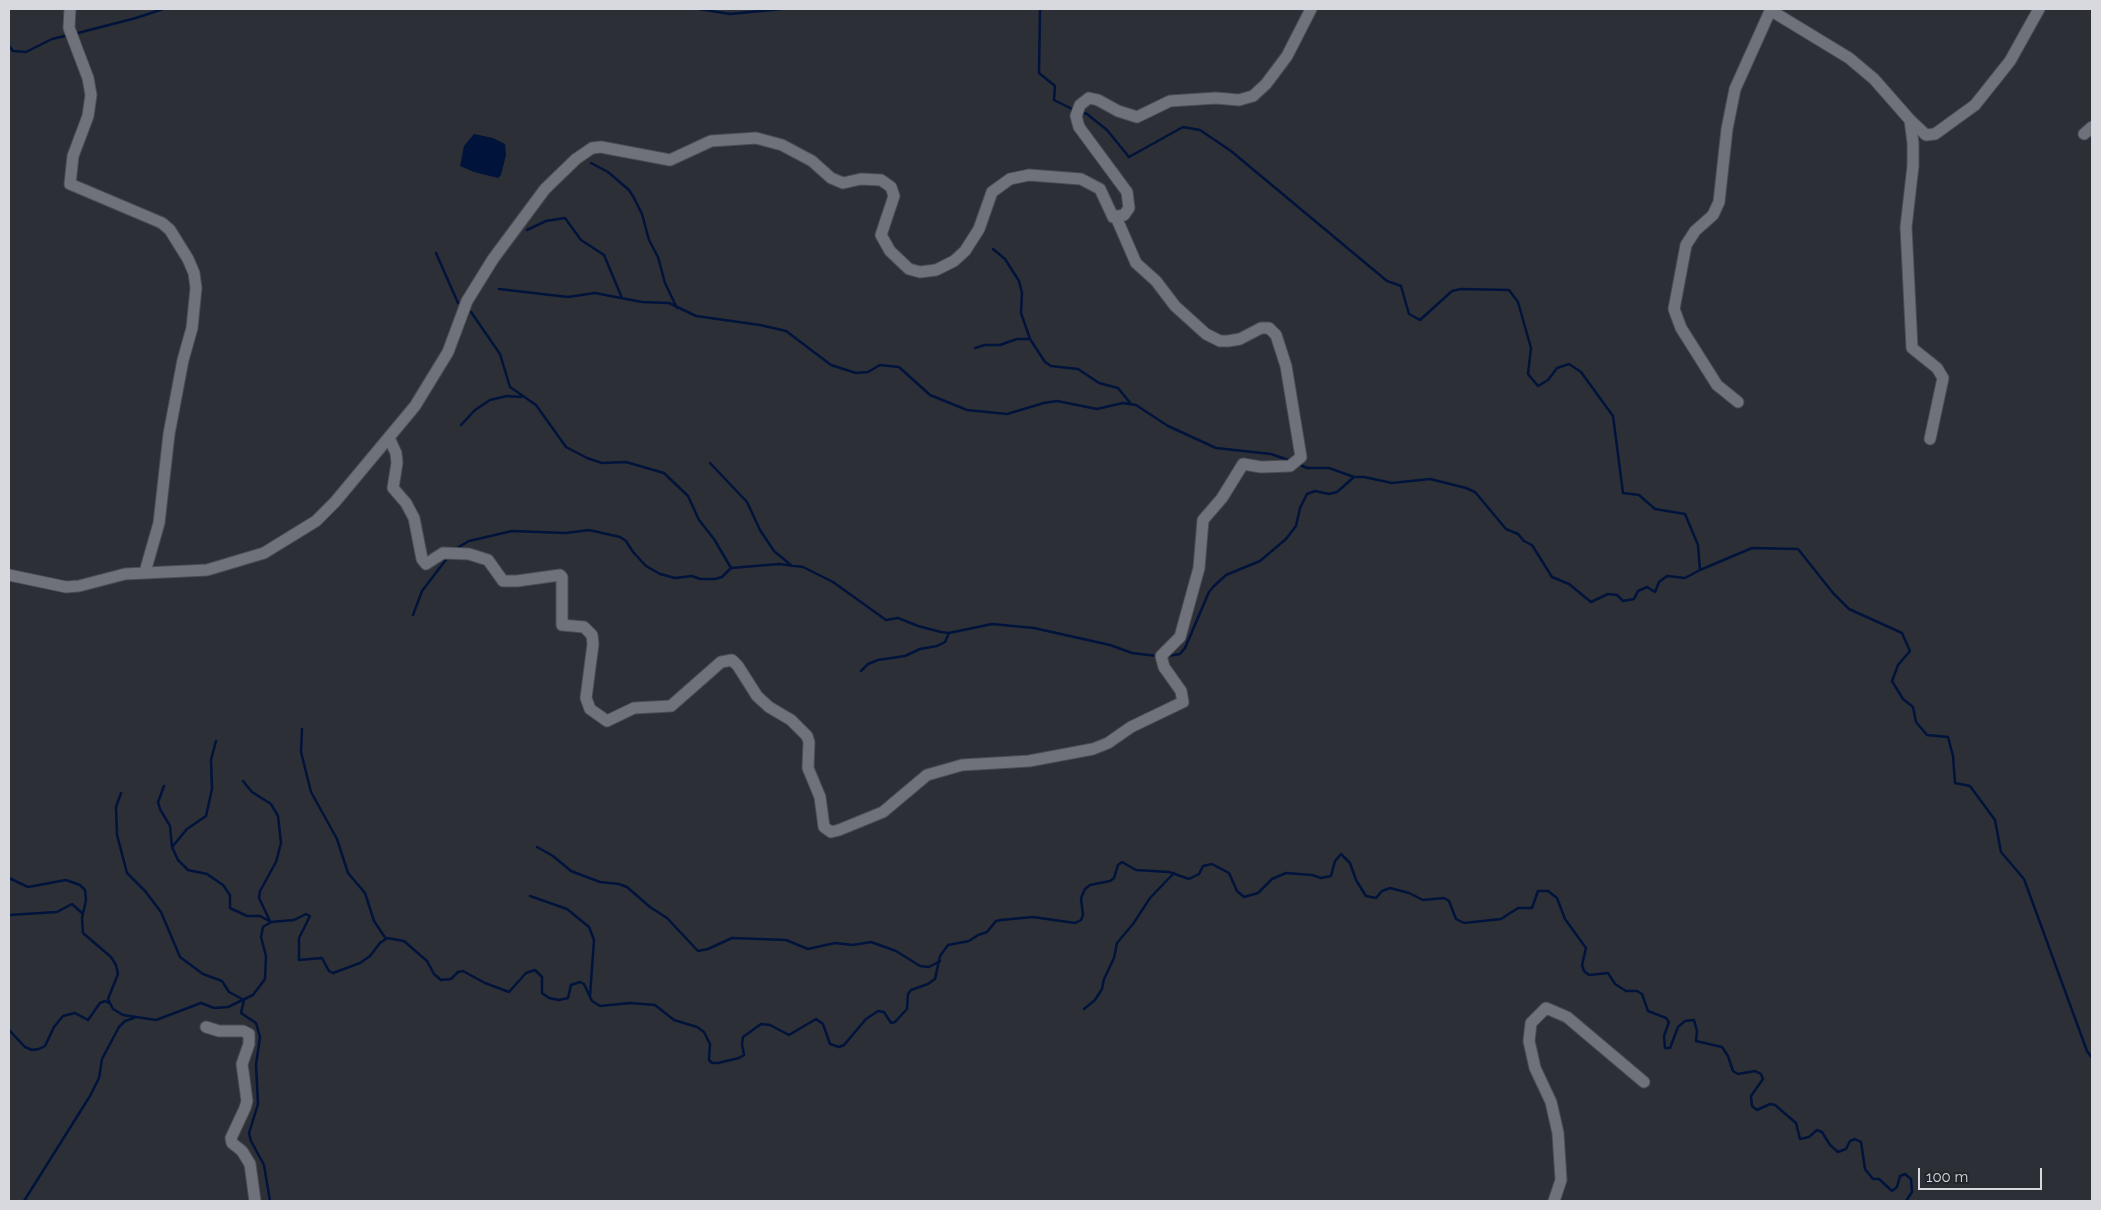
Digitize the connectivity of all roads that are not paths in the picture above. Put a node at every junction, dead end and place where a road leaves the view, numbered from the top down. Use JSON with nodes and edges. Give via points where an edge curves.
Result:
{"nodes":[{"id":1,"x":70,"y":9,"type":"edge"},
{"id":2,"x":1311,"y":9,"type":"edge"},
{"id":3,"x":2039,"y":9,"type":"edge"},
{"id":4,"x":1770,"y":10,"type":"edge"},
{"id":5,"x":1910,"y":120,"type":"junction"},
{"id":6,"x":1116,"y":217,"type":"junction"},
{"id":7,"x":1738,"y":402,"type":"dead end"},
{"id":8,"x":389,"y":438,"type":"junction"},
{"id":9,"x":1930,"y":439,"type":"dead end"},
{"id":10,"x":145,"y":572,"type":"junction"},
{"id":11,"x":9,"y":575,"type":"edge"},
{"id":12,"x":206,"y":1027,"type":"dead end"},
{"id":13,"x":1644,"y":1082,"type":"dead end"},
{"id":14,"x":255,"y":1201,"type":"edge"},
{"id":15,"x":1554,"y":1201,"type":"edge"}],
"edges":[{"from":1,"to":10,"type":"street","via":[[69,28],[91,95],[88,116],[73,156],[70,184],[162,223],[188,259],[196,288],[192,328],[169,434],[159,523]]},
{"from":2,"to":6,"type":"street","via":[[1287,56],[1253,96],[1239,100],[1170,101],[1137,116],[1089,98],[1080,105],[1076,116],[1078,127],[1127,192],[1127,213]]},
{"from":3,"to":5,"type":"street","via":[[2010,61],[1975,105],[1935,134],[1926,135]]},
{"from":4,"to":5,"type":"street","via":[[1849,58],[1874,79]]},
{"from":4,"to":7,"type":"street","via":[[1736,89],[1727,129],[1719,202],[1713,216],[1695,231],[1686,244],[1674,308],[1681,328],[1717,384]]},
{"from":5,"to":9,"type":"street","via":[[1913,166],[1906,227],[1912,348],[1937,368],[1943,378]]},
{"from":6,"to":8,"type":"street","via":[[1110,214],[1104,194],[1090,182],[1047,175],[1010,179],[992,192],[979,229],[954,262],[936,270],[920,272],[909,269],[890,251],[881,235],[894,196],[891,187],[882,180],[861,179],[843,183],[831,178],[812,161],[756,138],[712,141],[670,160],[592,148],[544,190],[492,259],[467,301],[448,352],[415,406]]},
{"from":6,"to":8,"type":"street","via":[[1136,263],[1206,334],[1228,341],[1269,328],[1276,335],[1286,366],[1301,457],[1290,466],[1243,464],[1222,498],[1203,520],[1200,563],[1180,637],[1161,656],[1164,667],[1181,691],[1183,702],[1092,749],[1029,761],[962,765],[927,775],[883,812],[839,830],[831,832],[824,826],[820,797],[808,768],[807,736],[757,696],[732,660],[721,662],[671,706],[634,708],[607,721],[590,709],[586,691],[592,635],[584,627],[562,625],[562,577],[517,582],[503,580],[488,560],[469,554],[443,553],[426,564],[422,559],[414,518],[393,488],[397,462]]},
{"from":8,"to":10,"type":"street","via":[[324,514],[264,553],[207,570]]},
{"from":10,"to":11,"type":"street","via":[[66,588]]},
{"from":12,"to":14,"type":"street","via":[[220,1031],[243,1030],[250,1037],[242,1064],[245,1108],[231,1138],[250,1164]]},
{"from":13,"to":15,"type":"street","via":[[1567,1018],[1546,1008],[1531,1023],[1529,1041],[1535,1068],[1550,1102],[1558,1133],[1561,1180]]}]}
